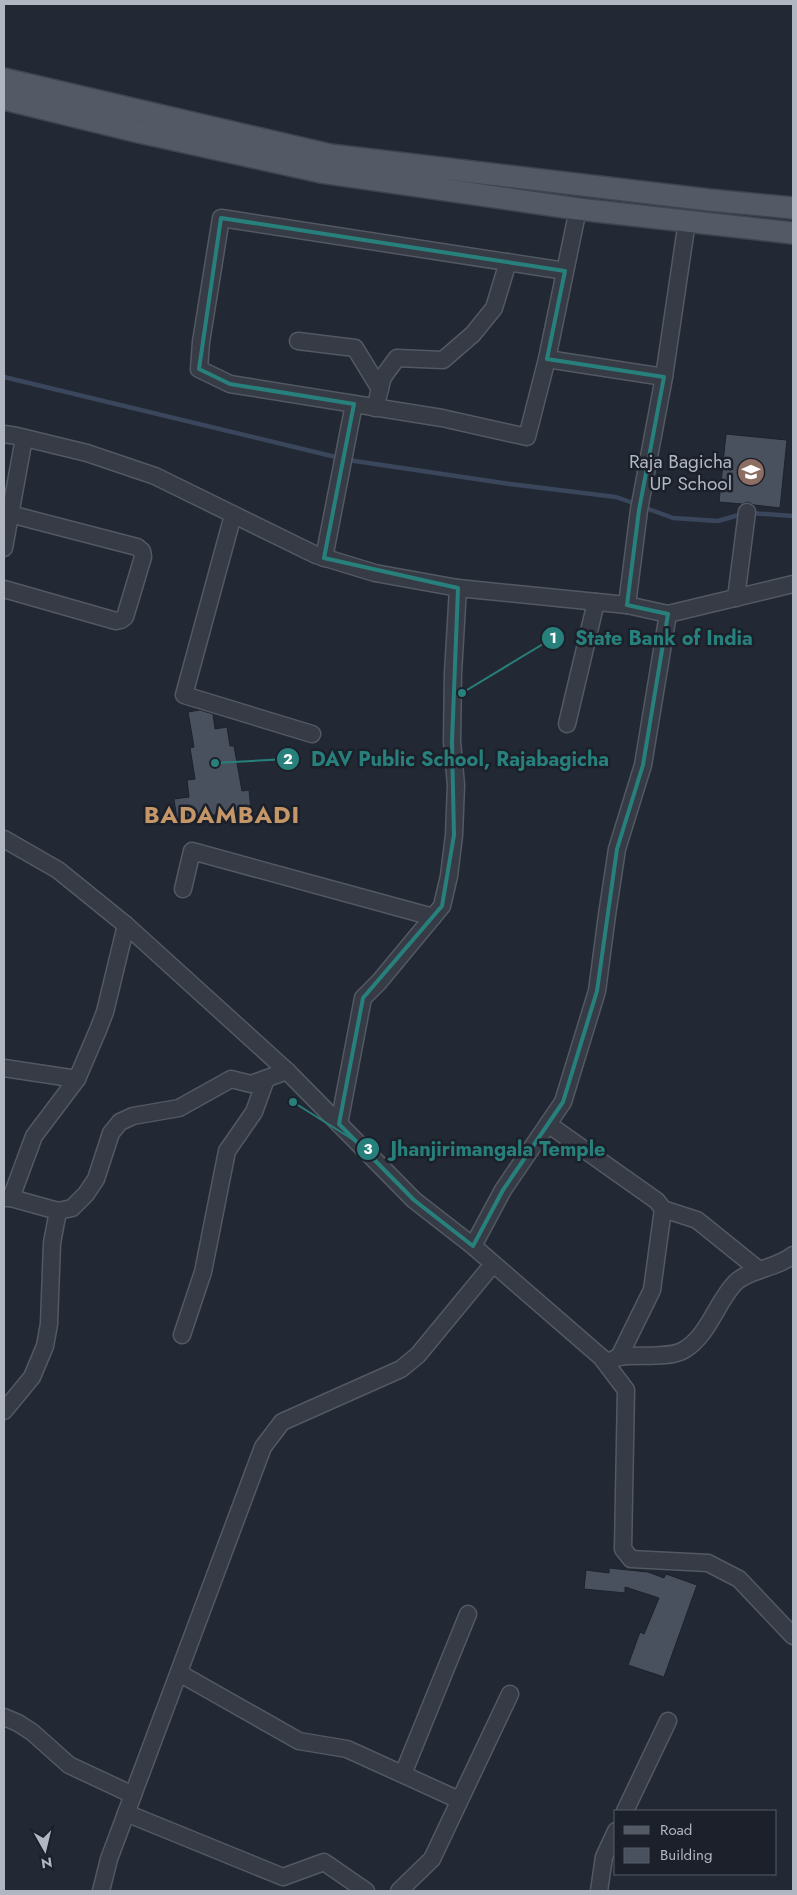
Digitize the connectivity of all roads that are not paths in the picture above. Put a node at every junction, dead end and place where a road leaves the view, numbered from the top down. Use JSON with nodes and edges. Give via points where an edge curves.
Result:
{"nodes":[{"id":1,"x":4,"y":80,"type":"edge"},
{"id":2,"x":4,"y":98,"type":"edge"},
{"id":3,"x":793,"y":208,"type":"edge"},
{"id":4,"x":578,"y":209,"type":"junction"},
{"id":5,"x":687,"y":220,"type":"junction"},
{"id":6,"x":793,"y":233,"type":"edge"},
{"id":7,"x":508,"y":262,"type":"junction"},
{"id":8,"x":565,"y":271,"type":"junction"},
{"id":9,"x":298,"y":342,"type":"dead end"},
{"id":10,"x":546,"y":359,"type":"junction"},
{"id":11,"x":664,"y":377,"type":"junction"},
{"id":12,"x":380,"y":389,"type":"junction"},
{"id":13,"x":354,"y":404,"type":"junction"},
{"id":14,"x":375,"y":408,"type":"junction"},
{"id":15,"x":4,"y":434,"type":"edge"},
{"id":16,"x":24,"y":438,"type":"junction"},
{"id":17,"x":747,"y":512,"type":"dead end"},
{"id":18,"x":10,"y":514,"type":"junction"},
{"id":19,"x":233,"y":515,"type":"junction"},
{"id":20,"x":4,"y":548,"type":"edge"},
{"id":21,"x":324,"y":558,"type":"junction"},
{"id":22,"x":793,"y":584,"type":"edge"},
{"id":23,"x":458,"y":588,"type":"junction"},
{"id":24,"x":4,"y":589,"type":"edge"},
{"id":25,"x":736,"y":598,"type":"junction"},
{"id":26,"x":596,"y":602,"type":"junction"},
{"id":27,"x":627,"y":606,"type":"junction"},
{"id":28,"x":668,"y":614,"type":"junction"},
{"id":29,"x":567,"y":724,"type":"dead end"},
{"id":30,"x":312,"y":734,"type":"dead end"},
{"id":31,"x":4,"y":839,"type":"edge"},
{"id":32,"x":183,"y":889,"type":"dead end"},
{"id":33,"x":433,"y":917,"type":"junction"},
{"id":34,"x":126,"y":925,"type":"junction"},
{"id":35,"x":4,"y":1068,"type":"edge"},
{"id":36,"x":287,"y":1071,"type":"junction"},
{"id":37,"x":77,"y":1079,"type":"junction"},
{"id":38,"x":266,"y":1079,"type":"junction"},
{"id":39,"x":339,"y":1124,"type":"junction"},
{"id":40,"x":548,"y":1124,"type":"junction"},
{"id":41,"x":7,"y":1198,"type":"edge"},
{"id":42,"x":663,"y":1208,"type":"junction"},
{"id":43,"x":58,"y":1211,"type":"junction"},
{"id":44,"x":473,"y":1246,"type":"junction"},
{"id":45,"x":793,"y":1256,"type":"edge"},
{"id":46,"x":493,"y":1264,"type":"junction"},
{"id":47,"x":759,"y":1270,"type":"junction"},
{"id":48,"x":182,"y":1335,"type":"dead end"},
{"id":49,"x":613,"y":1360,"type":"junction"},
{"id":50,"x":4,"y":1411,"type":"edge"},
{"id":51,"x":468,"y":1614,"type":"dead end"},
{"id":52,"x":793,"y":1636,"type":"edge"},
{"id":53,"x":179,"y":1673,"type":"junction"},
{"id":54,"x":510,"y":1694,"type":"dead end"},
{"id":55,"x":4,"y":1717,"type":"edge"},
{"id":56,"x":668,"y":1721,"type":"dead end"},
{"id":57,"x":403,"y":1774,"type":"junction"},
{"id":58,"x":133,"y":1795,"type":"junction"},
{"id":59,"x":459,"y":1800,"type":"junction"},
{"id":60,"x":625,"y":1810,"type":"edge"},
{"id":61,"x":126,"y":1813,"type":"junction"},
{"id":62,"x":614,"y":1835,"type":"edge"},
{"id":63,"x":101,"y":1891,"type":"edge"},
{"id":64,"x":366,"y":1891,"type":"edge"},
{"id":65,"x":399,"y":1891,"type":"edge"},
{"id":66,"x":599,"y":1891,"type":"edge"}],
"edges":[{"from":1,"to":3,"type":"main road","via":[[330,155]]},
{"from":2,"to":4,"type":"main road","via":[[138,132],[321,172]]},
{"from":4,"to":5,"type":"main road"},
{"from":4,"to":8,"type":"street"},
{"from":5,"to":6,"type":"main road"},
{"from":5,"to":11,"type":"street"},
{"from":7,"to":8,"type":"street"},
{"from":7,"to":12,"type":"street","via":[[494,308],[473,334],[443,360],[397,358],[383,377]]},
{"from":7,"to":13,"type":"street","via":[[221,218],[199,368],[230,384]]},
{"from":8,"to":10,"type":"street"},
{"from":9,"to":12,"type":"street","via":[[355,348]]},
{"from":10,"to":11,"type":"street"},
{"from":10,"to":14,"type":"street","via":[[527,437],[442,418]]},
{"from":11,"to":27,"type":"street","via":[[638,510]]},
{"from":12,"to":14,"type":"street"},
{"from":13,"to":14,"type":"street"},
{"from":13,"to":21,"type":"street"},
{"from":15,"to":16,"type":"street"},
{"from":16,"to":18,"type":"street"},
{"from":16,"to":19,"type":"street","via":[[155,476]]},
{"from":17,"to":25,"type":"street"},
{"from":18,"to":20,"type":"street"},
{"from":18,"to":24,"type":"street","via":[[136,547],[144,557],[126,617],[121,620]]},
{"from":19,"to":21,"type":"street"},
{"from":19,"to":30,"type":"street","via":[[184,695]]},
{"from":21,"to":23,"type":"street","via":[[375,573]]},
{"from":22,"to":25,"type":"street"},
{"from":23,"to":26,"type":"street"},
{"from":23,"to":33,"type":"street","via":[[452,742],[456,785],[454,835],[442,906]]},
{"from":25,"to":28,"type":"street"},
{"from":26,"to":27,"type":"street"},
{"from":26,"to":29,"type":"street"},
{"from":27,"to":28,"type":"street"},
{"from":28,"to":40,"type":"street","via":[[643,765],[617,848],[597,990],[563,1102]]},
{"from":31,"to":34,"type":"street","via":[[58,870]]},
{"from":32,"to":33,"type":"street","via":[[192,851]]},
{"from":33,"to":39,"type":"street","via":[[363,998]]},
{"from":34,"to":36,"type":"street"},
{"from":34,"to":37,"type":"street","via":[[105,1012]]},
{"from":35,"to":37,"type":"street"},
{"from":36,"to":38,"type":"street"},
{"from":36,"to":39,"type":"street"},
{"from":37,"to":41,"type":"street","via":[[34,1136]]},
{"from":38,"to":43,"type":"street","via":[[251,1084],[231,1079],[179,1108],[133,1116],[120,1122],[112,1133],[96,1179],[86,1194],[72,1208]]},
{"from":38,"to":48,"type":"street","via":[[254,1112],[227,1151],[203,1272]]},
{"from":39,"to":44,"type":"street","via":[[414,1200]]},
{"from":40,"to":42,"type":"street"},
{"from":40,"to":44,"type":"street","via":[[503,1190]]},
{"from":41,"to":43,"type":"street"},
{"from":42,"to":47,"type":"street","via":[[697,1220]]},
{"from":42,"to":49,"type":"street","via":[[652,1290]]},
{"from":43,"to":50,"type":"street","via":[[52,1243],[45,1346],[32,1377]]},
{"from":44,"to":46,"type":"street"},
{"from":45,"to":47,"type":"street"},
{"from":46,"to":49,"type":"street","via":[[601,1357]]},
{"from":46,"to":53,"type":"street","via":[[418,1355],[401,1369],[282,1422],[263,1447]]},
{"from":47,"to":49,"type":"street","via":[[736,1282],[697,1339],[683,1351]]},
{"from":49,"to":52,"type":"street","via":[[626,1390],[623,1548],[631,1559],[708,1563],[739,1579]]},
{"from":51,"to":57,"type":"street"},
{"from":53,"to":57,"type":"street","via":[[300,1741],[347,1749]]},
{"from":53,"to":58,"type":"street"},
{"from":54,"to":59,"type":"street"},
{"from":55,"to":58,"type":"street","via":[[32,1732],[69,1765]]},
{"from":56,"to":60,"type":"street"},
{"from":57,"to":59,"type":"street"},
{"from":58,"to":61,"type":"street"},
{"from":59,"to":65,"type":"street","via":[[432,1859]]},
{"from":61,"to":63,"type":"street"},
{"from":61,"to":64,"type":"street","via":[[283,1877],[324,1862]]},
{"from":62,"to":66,"type":"street","via":[[604,1857]]}]}
